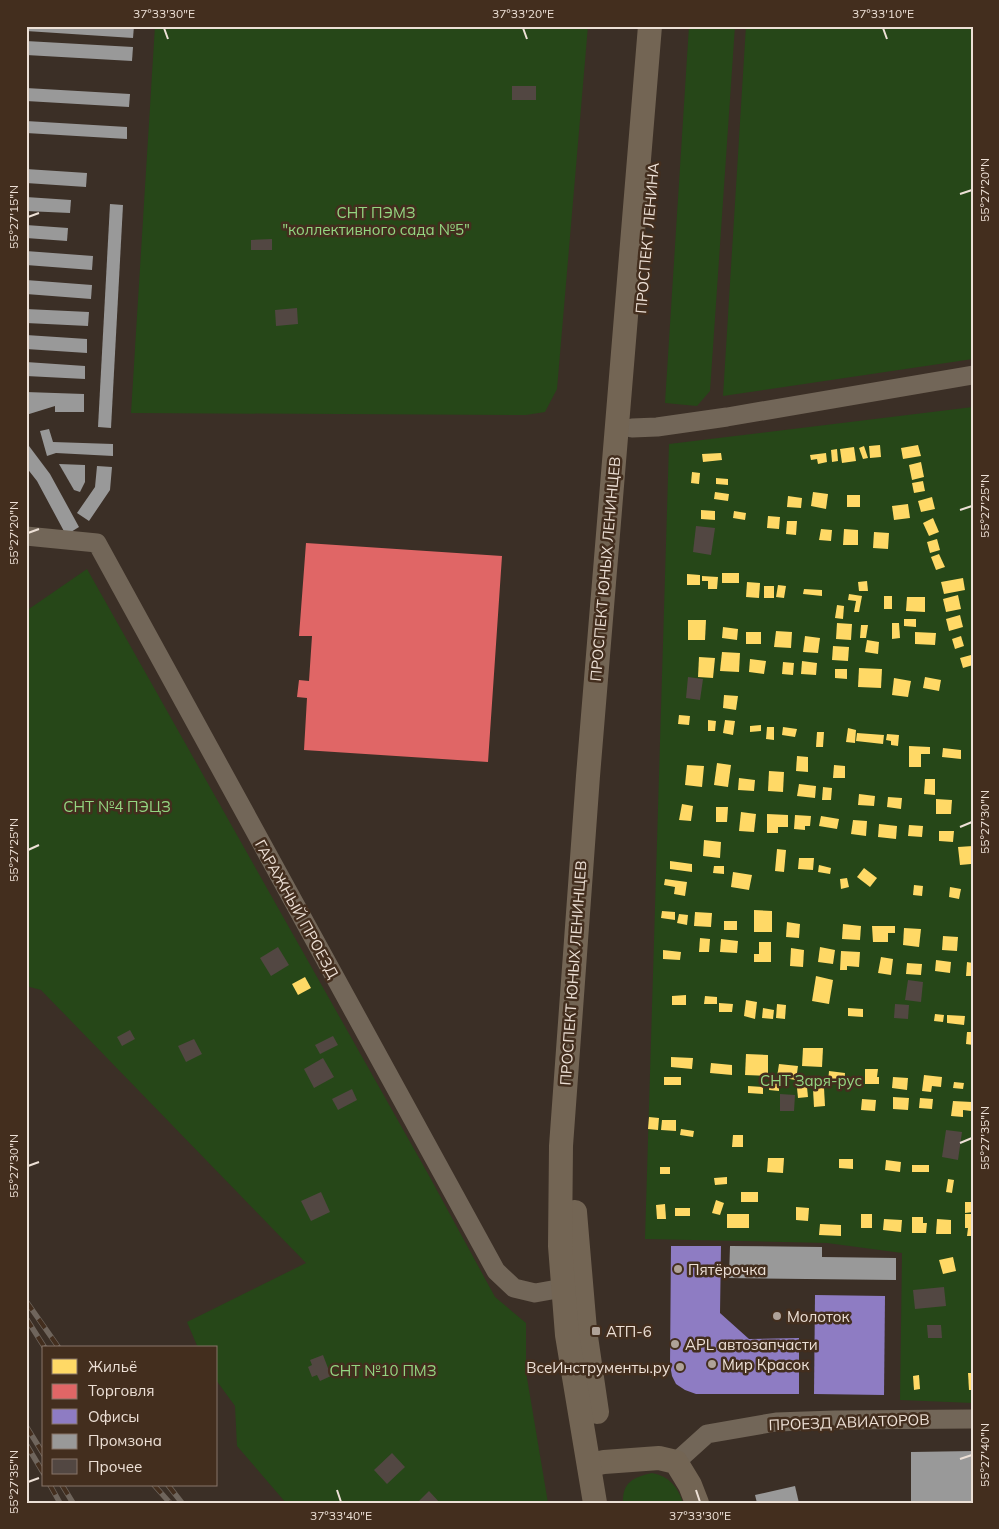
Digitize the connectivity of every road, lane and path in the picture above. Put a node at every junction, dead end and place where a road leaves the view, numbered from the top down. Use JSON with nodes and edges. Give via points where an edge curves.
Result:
{"nodes":[{"id":1,"x":650,"y":26,"type":"edge"},
{"id":2,"x":664,"y":26,"type":"edge"},
{"id":3,"x":973,"y":375,"type":"edge"},
{"id":4,"x":626,"y":440,"type":"junction"},
{"id":5,"x":26,"y":536,"type":"edge"},
{"id":6,"x":563,"y":1288,"type":"junction"},
{"id":7,"x":973,"y":1419,"type":"edge"},
{"id":8,"x":676,"y":1462,"type":"junction"},
{"id":9,"x":596,"y":1464,"type":"junction"},
{"id":10,"x":595,"y":1503,"type":"edge"},
{"id":11,"x":612,"y":1503,"type":"edge"},
{"id":12,"x":697,"y":1503,"type":"edge"}],
"edges":[{"from":1,"to":4,"type":"main road","name":"ПРОСПЕКТ ЛЕНИНА"},
{"from":2,"to":4,"type":"main road","name":"ПРОСПЕКТ ЛЕНИНА"},
{"from":3,"to":4,"type":"street","via":[[657,427]]},
{"from":4,"to":6,"type":"main road","name":"ПРОСПЕКТ ЮНЫХ ЛЕНИНЦЕВ","via":[[589,766],[560,1146]]},
{"from":4,"to":9,"type":"main road","name":"ПРОСПЕКТ ЮНЫХ ЛЕНИНЦЕВ","via":[[574,1174]]},
{"from":5,"to":6,"type":"street","name":"ГАРАЖНЫЙ ПРОЕЗД","via":[[97,543],[496,1272],[514,1288],[535,1292]]},
{"from":6,"to":9,"type":"main road","name":"ПРОСПЕКТ ЮНЫХ ЛЕНИНЦЕВ","via":[[567,1335]]},
{"from":7,"to":8,"type":"street","name":"ПРОЕЗД АВИАТОРОВ","via":[[776,1422],[708,1434]]},
{"from":8,"to":9,"type":"main road","via":[[659,1458]]},
{"from":8,"to":12,"type":"main road"},
{"from":9,"to":10,"type":"main road","name":"ПРОСПЕКТ ЮНЫХ ЛЕНИНЦЕВ"},
{"from":9,"to":11,"type":"main road","name":"ПРОСПЕКТ ЮНЫХ ЛЕНИНЦЕВ"}]}
